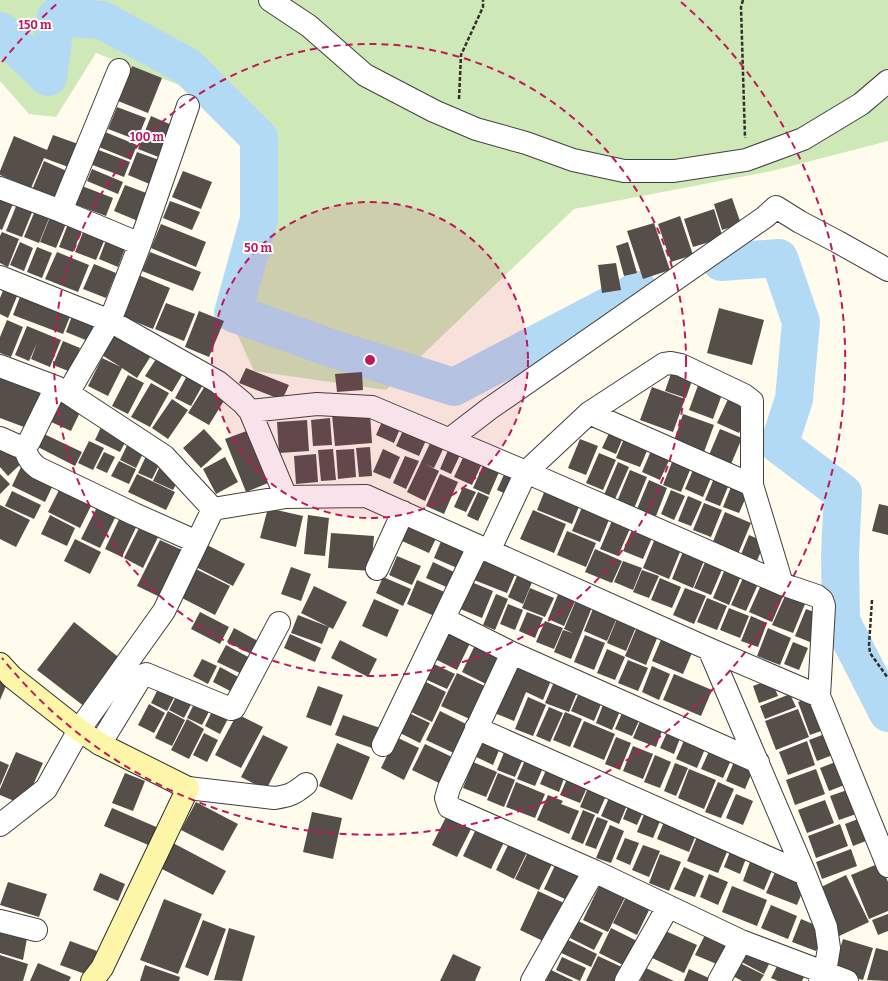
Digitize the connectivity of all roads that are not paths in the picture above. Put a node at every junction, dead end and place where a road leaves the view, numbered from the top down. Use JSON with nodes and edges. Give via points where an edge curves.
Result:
{"nodes":[{"id":1,"x":270,"y":0,"type":"edge"},
{"id":2,"x":120,"y":70,"type":"dead end"},
{"id":3,"x":888,"y":81,"type":"edge"},
{"id":4,"x":188,"y":106,"type":"dead end"},
{"id":5,"x":0,"y":188,"type":"edge"},
{"id":6,"x":61,"y":211,"type":"junction"},
{"id":7,"x":140,"y":244,"type":"junction"},
{"id":8,"x":888,"y":270,"type":"edge"},
{"id":9,"x":0,"y":278,"type":"edge"},
{"id":10,"x":110,"y":321,"type":"junction"},
{"id":11,"x":0,"y":366,"type":"edge"},
{"id":12,"x":62,"y":390,"type":"junction"},
{"id":13,"x":250,"y":412,"type":"junction"},
{"id":14,"x":589,"y":413,"type":"junction"},
{"id":15,"x":0,"y":438,"type":"edge"},
{"id":16,"x":450,"y":439,"type":"junction"},
{"id":17,"x":24,"y":446,"type":"junction"},
{"id":18,"x":526,"y":472,"type":"junction"},
{"id":19,"x":752,"y":485,"type":"junction"},
{"id":20,"x":286,"y":497,"type":"junction"},
{"id":21,"x":214,"y":509,"type":"junction"},
{"id":22,"x":402,"y":512,"type":"junction"},
{"id":23,"x":197,"y":542,"type":"junction"},
{"id":24,"x":484,"y":549,"type":"junction"},
{"id":25,"x":377,"y":569,"type":"dead end"},
{"id":26,"x":782,"y":584,"type":"junction"},
{"id":27,"x":444,"y":619,"type":"junction"},
{"id":28,"x":279,"y":624,"type":"dead end"},
{"id":29,"x":709,"y":649,"type":"junction"},
{"id":30,"x":512,"y":653,"type":"junction"},
{"id":31,"x":0,"y":664,"type":"edge"},
{"id":32,"x":820,"y":696,"type":"junction"},
{"id":33,"x":476,"y":728,"type":"junction"},
{"id":34,"x":79,"y":730,"type":"junction"},
{"id":35,"x":100,"y":744,"type":"junction"},
{"id":36,"x":383,"y":745,"type":"dead end"},
{"id":37,"x":758,"y":762,"type":"junction"},
{"id":38,"x":306,"y":784,"type":"dead end"},
{"id":39,"x":188,"y":788,"type":"junction"},
{"id":40,"x":0,"y":825,"type":"edge"},
{"id":41,"x":888,"y":866,"type":"edge"},
{"id":42,"x":594,"y":871,"type":"junction"},
{"id":43,"x":806,"y":874,"type":"junction"},
{"id":44,"x":668,"y":907,"type":"junction"},
{"id":45,"x":0,"y":921,"type":"edge"},
{"id":46,"x":36,"y":930,"type":"dead end"},
{"id":47,"x":741,"y":940,"type":"junction"},
{"id":48,"x":823,"y":977,"type":"edge"},
{"id":49,"x":92,"y":981,"type":"edge"},
{"id":50,"x":532,"y":981,"type":"edge"},
{"id":51,"x":626,"y":981,"type":"edge"},
{"id":52,"x":719,"y":981,"type":"edge"},
{"id":53,"x":847,"y":981,"type":"edge"}],
"edges":[{"from":1,"to":3,"type":"street","via":[[308,26],[365,75],[434,111],[476,129],[573,160],[624,171],[674,171],[746,160],[803,139],[861,104]]},
{"from":2,"to":6,"type":"street"},
{"from":4,"to":7,"type":"street"},
{"from":5,"to":6,"type":"street"},
{"from":6,"to":7,"type":"street"},
{"from":7,"to":10,"type":"street"},
{"from":8,"to":16,"type":"street","via":[[776,207]]},
{"from":9,"to":10,"type":"street"},
{"from":10,"to":12,"type":"street"},
{"from":10,"to":13,"type":"street","via":[[218,382]]},
{"from":11,"to":12,"type":"street"},
{"from":12,"to":17,"type":"street"},
{"from":12,"to":21,"type":"street","via":[[164,456]]},
{"from":13,"to":16,"type":"street","via":[[317,404],[372,407]]},
{"from":13,"to":20,"type":"street"},
{"from":14,"to":18,"type":"street"},
{"from":14,"to":19,"type":"street"},
{"from":14,"to":19,"type":"street","via":[[664,364],[681,365],[752,401]]},
{"from":15,"to":17,"type":"street"},
{"from":16,"to":18,"type":"street"},
{"from":17,"to":23,"type":"street","via":[[28,459],[38,468]]},
{"from":18,"to":24,"type":"street"},
{"from":18,"to":26,"type":"street"},
{"from":19,"to":26,"type":"street"},
{"from":20,"to":21,"type":"street"},
{"from":20,"to":22,"type":"street","via":[[366,496]]},
{"from":21,"to":23,"type":"street"},
{"from":22,"to":24,"type":"street"},
{"from":22,"to":25,"type":"street"},
{"from":23,"to":34,"type":"street","via":[[164,610]]},
{"from":24,"to":27,"type":"street"},
{"from":24,"to":29,"type":"street"},
{"from":26,"to":32,"type":"street","via":[[822,600],[824,606]]},
{"from":27,"to":30,"type":"street"},
{"from":27,"to":36,"type":"street"},
{"from":28,"to":35,"type":"street","via":[[233,709],[146,674],[141,676]]},
{"from":29,"to":32,"type":"street"},
{"from":29,"to":37,"type":"street"},
{"from":30,"to":33,"type":"street"},
{"from":30,"to":37,"type":"street"},
{"from":31,"to":34,"type":"street","via":[[12,677]]},
{"from":32,"to":41,"type":"street"},
{"from":33,"to":42,"type":"street","via":[[449,788],[446,798],[449,808]]},
{"from":33,"to":43,"type":"street"},
{"from":34,"to":35,"type":"street"},
{"from":34,"to":40,"type":"street","via":[[46,789]]},
{"from":35,"to":39,"type":"street"},
{"from":37,"to":43,"type":"street"},
{"from":38,"to":39,"type":"street","via":[[295,793],[274,798]]},
{"from":39,"to":49,"type":"street","via":[[102,968]]},
{"from":42,"to":44,"type":"street"},
{"from":42,"to":50,"type":"street"},
{"from":43,"to":48,"type":"street","via":[[826,927],[829,948]]},
{"from":44,"to":47,"type":"street"},
{"from":44,"to":51,"type":"street"},
{"from":45,"to":46,"type":"street"},
{"from":47,"to":48,"type":"street"},
{"from":47,"to":52,"type":"street"},
{"from":48,"to":53,"type":"street"}]}
